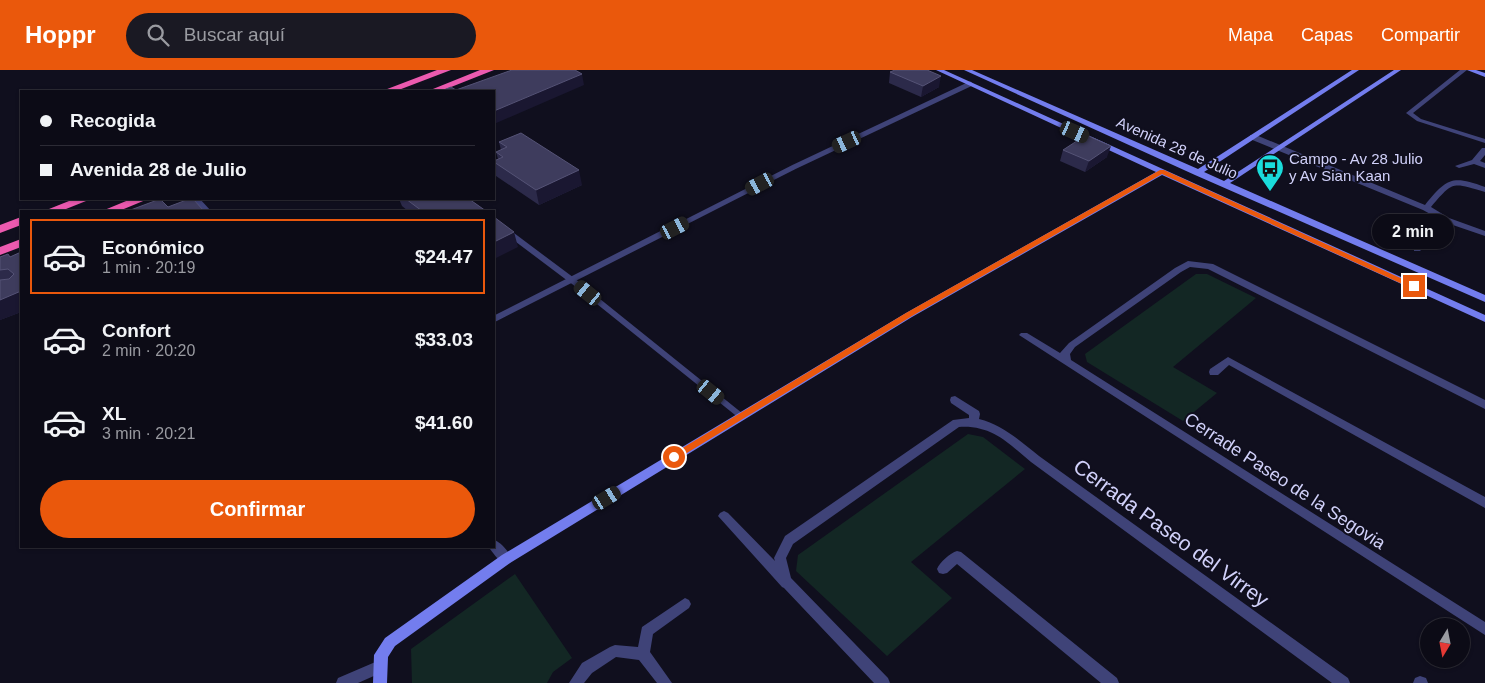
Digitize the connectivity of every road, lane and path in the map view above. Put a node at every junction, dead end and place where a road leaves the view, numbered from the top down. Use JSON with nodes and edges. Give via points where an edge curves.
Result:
{"nodes":[{"id":1,"x":446,"y":70,"type":"edge"},
{"id":2,"x":489,"y":70,"type":"edge"},
{"id":3,"x":939,"y":70,"type":"edge"},
{"id":4,"x":967,"y":70,"type":"edge"},
{"id":5,"x":1355,"y":70,"type":"edge"},
{"id":6,"x":1398,"y":70,"type":"edge"},
{"id":7,"x":1464,"y":70,"type":"edge"},
{"id":8,"x":1470,"y":70,"type":"edge"},
{"id":9,"x":1485,"y":75,"type":"edge"},
{"id":10,"x":970,"y":84,"type":"junction"},
{"id":11,"x":394,"y":90,"type":"edge"},
{"id":12,"x":436,"y":90,"type":"edge"},
{"id":13,"x":1054,"y":109,"type":"junction"},
{"id":14,"x":1040,"y":116,"type":"junction"},
{"id":15,"x":1253,"y":137,"type":"junction"},
{"id":16,"x":1485,"y":141,"type":"edge"},
{"id":17,"x":1278,"y":148,"type":"junction"},
{"id":18,"x":1485,"y":150,"type":"edge"},
{"id":19,"x":1475,"y":162,"type":"junction"},
{"id":20,"x":1459,"y":166,"type":"dead end"},
{"id":21,"x":1485,"y":166,"type":"edge"},
{"id":22,"x":1162,"y":172,"type":"junction"},
{"id":23,"x":1198,"y":173,"type":"junction"},
{"id":24,"x":1224,"y":184,"type":"junction"},
{"id":25,"x":1485,"y":190,"type":"edge"},
{"id":26,"x":82,"y":200,"type":"edge"},
{"id":27,"x":139,"y":200,"type":"edge"},
{"id":28,"x":197,"y":200,"type":"edge"},
{"id":29,"x":1426,"y":208,"type":"junction"},
{"id":30,"x":53,"y":210,"type":"edge"},
{"id":31,"x":111,"y":210,"type":"edge"},
{"id":32,"x":206,"y":210,"type":"edge"},
{"id":33,"x":1446,"y":220,"type":"junction"},
{"id":34,"x":20,"y":221,"type":"edge"},
{"id":35,"x":495,"y":223,"type":"edge"},
{"id":36,"x":0,"y":229,"type":"edge"},
{"id":37,"x":1485,"y":234,"type":"edge"},
{"id":38,"x":20,"y":243,"type":"edge"},
{"id":39,"x":1417,"y":249,"type":"dead end"},
{"id":40,"x":0,"y":251,"type":"edge"},
{"id":41,"x":1426,"y":273,"type":"junction"},
{"id":42,"x":573,"y":280,"type":"junction"},
{"id":43,"x":1414,"y":286,"type":"junction"},
{"id":44,"x":1485,"y":299,"type":"edge"},
{"id":45,"x":1485,"y":318,"type":"edge"},
{"id":46,"x":495,"y":319,"type":"edge"},
{"id":47,"x":1024,"y":335,"type":"dead end"},
{"id":48,"x":1066,"y":361,"type":"junction"},
{"id":49,"x":1214,"y":372,"type":"dead end"},
{"id":50,"x":954,"y":400,"type":"dead end"},
{"id":51,"x":1485,"y":405,"type":"edge"},
{"id":52,"x":741,"y":416,"type":"junction"},
{"id":53,"x":973,"y":421,"type":"junction"},
{"id":54,"x":1485,"y":503,"type":"edge"},
{"id":55,"x":724,"y":516,"type":"dead end"},
{"id":56,"x":495,"y":546,"type":"edge"},
{"id":57,"x":506,"y":559,"type":"junction"},
{"id":58,"x":943,"y":569,"type":"dead end"},
{"id":59,"x":786,"y":583,"type":"junction"},
{"id":60,"x":685,"y":604,"type":"dead end"},
{"id":61,"x":1485,"y":629,"type":"edge"},
{"id":62,"x":643,"y":654,"type":"junction"},
{"id":63,"x":381,"y":661,"type":"junction"},
{"id":64,"x":343,"y":683,"type":"edge"},
{"id":65,"x":380,"y":683,"type":"edge"},
{"id":66,"x":576,"y":683,"type":"edge"},
{"id":67,"x":665,"y":683,"type":"edge"},
{"id":68,"x":883,"y":683,"type":"edge"},
{"id":69,"x":1112,"y":683,"type":"edge"},
{"id":70,"x":1343,"y":683,"type":"edge"}],
"edges":[{"from":1,"to":11,"type":"highway"},
{"from":2,"to":12,"type":"highway"},
{"from":3,"to":10,"type":"main road","name":"Avenida 28 de Julio"},
{"from":4,"to":13,"type":"main road","name":"Avenida 28 de Julio"},
{"from":5,"to":15,"type":"main road"},
{"from":6,"to":17,"type":"main road"},
{"from":7,"to":16,"type":"street","via":[[1409,114]]},
{"from":8,"to":9,"type":"main road"},
{"from":10,"to":14,"type":"main road","name":"Avenida 28 de Julio"},
{"from":10,"to":42,"type":"lane","via":[[794,166]]},
{"from":13,"to":14,"type":"main road","via":[[1042,110]]},
{"from":13,"to":23,"type":"main road","name":"Avenida 28 de Julio"},
{"from":14,"to":22,"type":"main road","name":"Avenida 28 de Julio"},
{"from":15,"to":17,"type":"street"},
{"from":15,"to":23,"type":"main road"},
{"from":17,"to":24,"type":"main road"},
{"from":17,"to":29,"type":"street"},
{"from":18,"to":19,"type":"street"},
{"from":19,"to":20,"type":"street"},
{"from":19,"to":21,"type":"street"},
{"from":22,"to":43,"type":"main road","name":"Avenida 28 de Julio"},
{"from":22,"to":52,"type":"main road","via":[[909,315]]},
{"from":23,"to":24,"type":"main road","name":"Avenida 28 de Julio"},
{"from":24,"to":41,"type":"main road","name":"Avenida 28 de Julio"},
{"from":25,"to":29,"type":"street","via":[[1460,180],[1448,183]]},
{"from":26,"to":30,"type":"highway"},
{"from":27,"to":31,"type":"highway"},
{"from":28,"to":32,"type":"street"},
{"from":29,"to":33,"type":"street"},
{"from":33,"to":37,"type":"street"},
{"from":33,"to":39,"type":"street"},
{"from":34,"to":36,"type":"highway"},
{"from":35,"to":42,"type":"lane"},
{"from":38,"to":40,"type":"highway"},
{"from":41,"to":43,"type":"main road","via":[[1432,280],[1430,286]]},
{"from":41,"to":44,"type":"main road","name":"Avenida 28 de Julio"},
{"from":42,"to":46,"type":"lane"},
{"from":42,"to":52,"type":"lane"},
{"from":43,"to":45,"type":"main road","name":"Avenida 28 de Julio"},
{"from":47,"to":48,"type":"street","name":"Cerrade Paseo de la Segovia"},
{"from":48,"to":51,"type":"street","via":[[1065,353],[1072,345],[1178,270],[1188,264],[1210,266]]},
{"from":48,"to":61,"type":"street","name":"Cerrade Paseo de la Segovia"},
{"from":49,"to":54,"type":"street","via":[[1228,360]]},
{"from":50,"to":53,"type":"street","via":[[975,414]]},
{"from":52,"to":57,"type":"main road"},
{"from":53,"to":59,"type":"street","via":[[957,423],[789,540],[780,558]]},
{"from":53,"to":70,"type":"street","name":"Cerrada Paseo del Virrey","via":[[994,426]]},
{"from":55,"to":59,"type":"street"},
{"from":56,"to":57,"type":"street"},
{"from":57,"to":63,"type":"main road","via":[[390,642]]},
{"from":58,"to":69,"type":"street","via":[[957,556]]},
{"from":59,"to":68,"type":"street"},
{"from":60,"to":62,"type":"street","via":[[647,631]]},
{"from":62,"to":66,"type":"street","via":[[615,651],[587,668]]},
{"from":62,"to":67,"type":"street"},
{"from":63,"to":64,"type":"street"},
{"from":63,"to":65,"type":"main road"}]}
